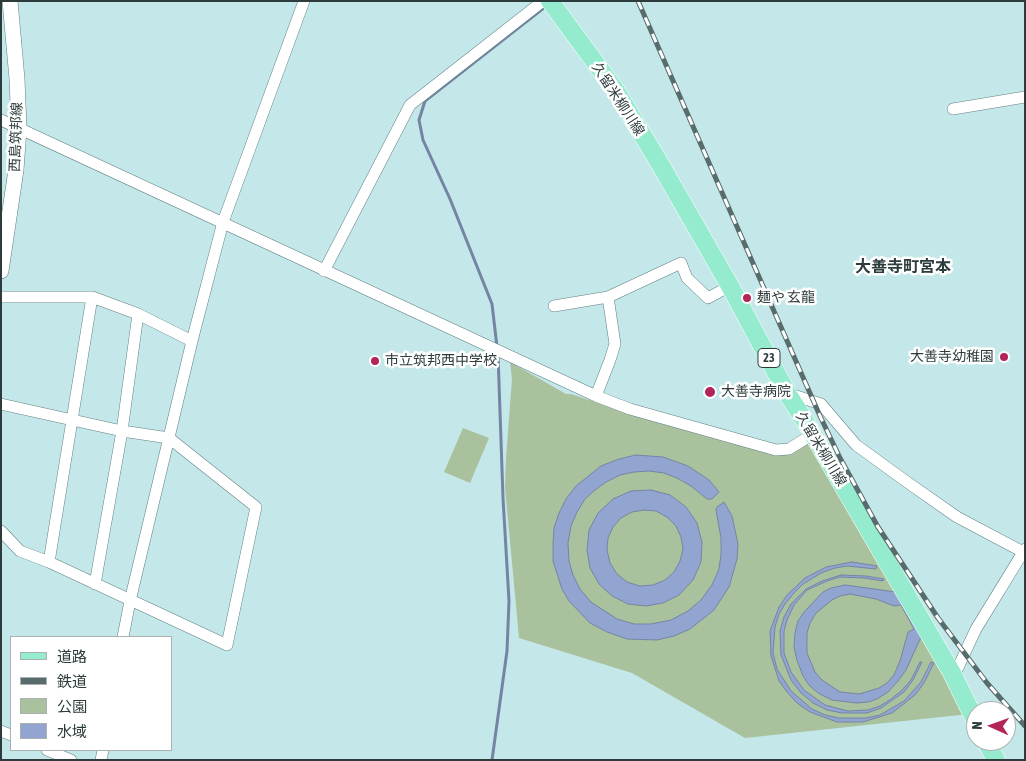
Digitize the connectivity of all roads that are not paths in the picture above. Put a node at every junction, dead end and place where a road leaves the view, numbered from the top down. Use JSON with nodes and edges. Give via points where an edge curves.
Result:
{"nodes":[{"id":1,"x":10,"y":1,"type":"edge"},
{"id":2,"x":304,"y":1,"type":"edge"},
{"id":3,"x":543,"y":1,"type":"edge"},
{"id":4,"x":550,"y":1,"type":"edge"},
{"id":5,"x":1025,"y":97,"type":"edge"},
{"id":6,"x":953,"y":109,"type":"dead end"},
{"id":7,"x":1,"y":120,"type":"edge"},
{"id":8,"x":19,"y":129,"type":"junction"},
{"id":9,"x":223,"y":222,"type":"junction"},
{"id":10,"x":324,"y":270,"type":"junction"},
{"id":11,"x":1,"y":271,"type":"edge"},
{"id":12,"x":730,"y":286,"type":"junction"},
{"id":13,"x":608,"y":296,"type":"junction"},
{"id":14,"x":1,"y":297,"type":"edge"},
{"id":15,"x":92,"y":297,"type":"junction"},
{"id":16,"x":554,"y":306,"type":"dead end"},
{"id":17,"x":138,"y":314,"type":"junction"},
{"id":18,"x":192,"y":341,"type":"junction"},
{"id":19,"x":787,"y":393,"type":"junction"},
{"id":20,"x":596,"y":396,"type":"junction"},
{"id":21,"x":1,"y":404,"type":"edge"},
{"id":22,"x":73,"y":420,"type":"junction"},
{"id":23,"x":122,"y":431,"type":"junction"},
{"id":24,"x":813,"y":434,"type":"junction"},
{"id":25,"x":169,"y":438,"type":"junction"},
{"id":26,"x":1,"y":531,"type":"edge"},
{"id":27,"x":1024,"y":552,"type":"edge"},
{"id":28,"x":49,"y":562,"type":"junction"},
{"id":29,"x":95,"y":584,"type":"junction"},
{"id":30,"x":130,"y":601,"type":"junction"},
{"id":31,"x":123,"y":636,"type":"edge"},
{"id":32,"x":952,"y":673,"type":"junction"},
{"id":33,"x":966,"y":702,"type":"edge"},
{"id":34,"x":49,"y":751,"type":"edge"},
{"id":35,"x":71,"y":760,"type":"edge"}],
"edges":[{"from":1,"to":8,"type":"main road","name":"西島筑邦線"},
{"from":2,"to":9,"type":"street"},
{"from":3,"to":10,"type":"street","via":[[410,105]]},
{"from":4,"to":12,"type":"main road","name":"久留米柳川線","number":"23","via":[[616,90]]},
{"from":5,"to":6,"type":"street"},
{"from":7,"to":8,"type":"street"},
{"from":8,"to":9,"type":"street"},
{"from":8,"to":11,"type":"main road","name":"西島筑邦線"},
{"from":9,"to":10,"type":"street"},
{"from":9,"to":18,"type":"street"},
{"from":10,"to":20,"type":"street"},
{"from":12,"to":13,"type":"street","via":[[708,298],[687,278],[681,263]]},
{"from":12,"to":19,"type":"main road","name":"久留米柳川線","number":"23"},
{"from":13,"to":16,"type":"street"},
{"from":13,"to":20,"type":"street","via":[[614,344]]},
{"from":14,"to":15,"type":"street"},
{"from":15,"to":17,"type":"street"},
{"from":15,"to":22,"type":"street"},
{"from":17,"to":18,"type":"street"},
{"from":17,"to":23,"type":"street"},
{"from":18,"to":25,"type":"street"},
{"from":19,"to":24,"type":"main road","name":"久留米柳川線","number":"23"},
{"from":19,"to":27,"type":"street","via":[[821,404],[856,444],[907,482],[957,517]]},
{"from":20,"to":24,"type":"street","via":[[630,409],[776,450],[789,449]]},
{"from":21,"to":22,"type":"street"},
{"from":22,"to":23,"type":"street"},
{"from":22,"to":28,"type":"street"},
{"from":23,"to":25,"type":"street"},
{"from":23,"to":29,"type":"street"},
{"from":24,"to":32,"type":"main road","name":"久留米柳川線","number":"23"},
{"from":25,"to":30,"type":"street"},
{"from":25,"to":30,"type":"street","via":[[256,507],[227,645]]},
{"from":26,"to":28,"type":"street","via":[[20,551]]},
{"from":27,"to":32,"type":"street","via":[[976,629],[955,674]]},
{"from":28,"to":29,"type":"street"},
{"from":29,"to":30,"type":"street"},
{"from":30,"to":31,"type":"street"},
{"from":32,"to":33,"type":"main road","name":"久留米柳川線","number":"23"},
{"from":34,"to":35,"type":"street"}]}
